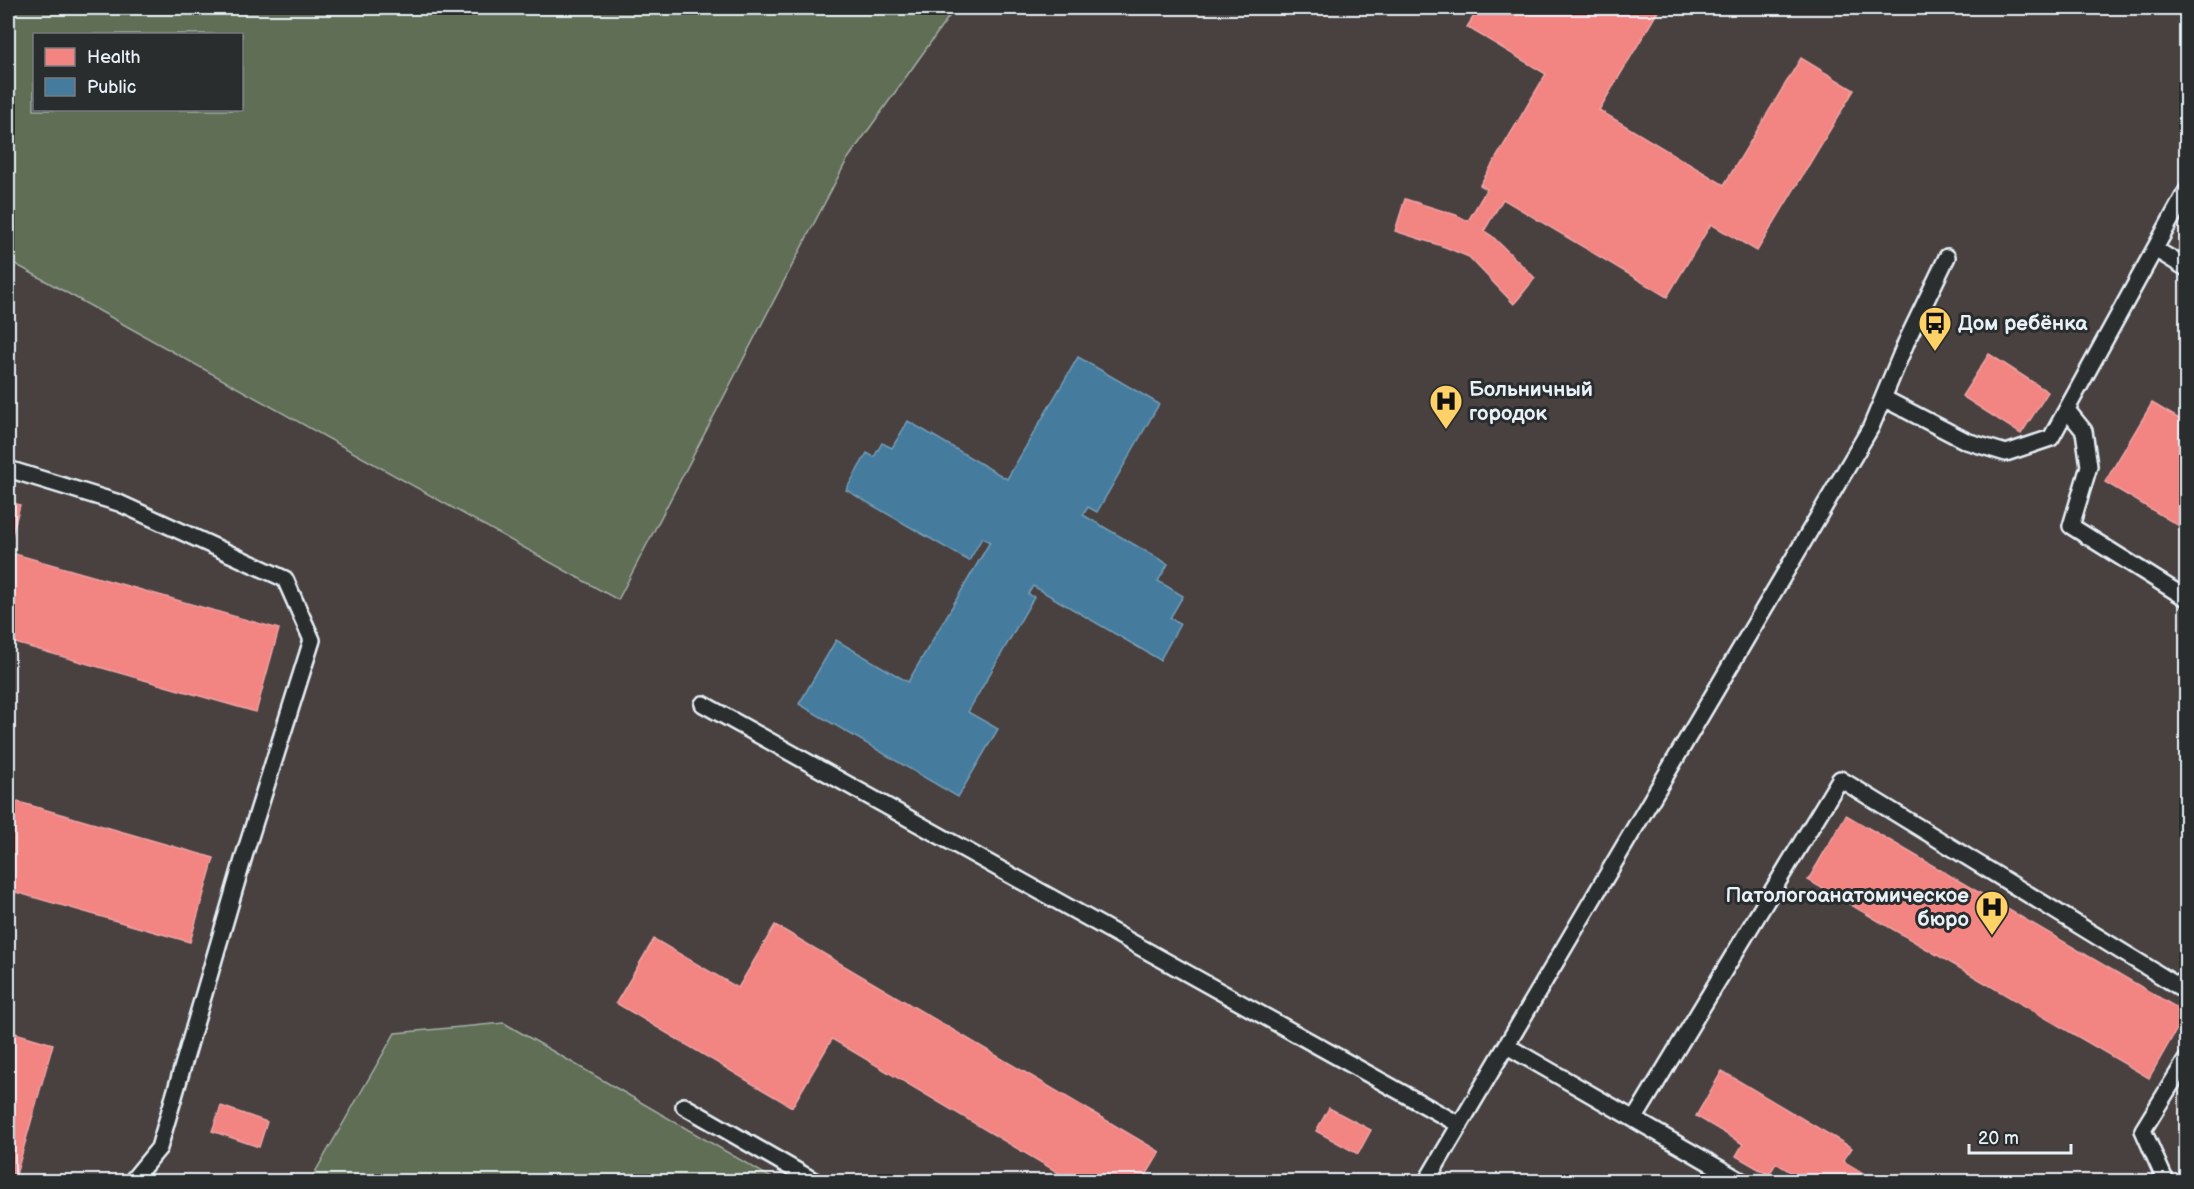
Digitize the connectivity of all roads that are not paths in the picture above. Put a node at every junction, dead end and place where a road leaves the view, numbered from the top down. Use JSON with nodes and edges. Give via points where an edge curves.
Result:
{"nodes":[{"id":1,"x":2187,"y":192,"type":"edge"},
{"id":2,"x":2155,"y":249,"type":"junction"},
{"id":3,"x":1947,"y":257,"type":"dead end"},
{"id":4,"x":2187,"y":268,"type":"edge"},
{"id":5,"x":1883,"y":399,"type":"junction"},
{"id":6,"x":2067,"y":410,"type":"junction"},
{"id":7,"x":8,"y":469,"type":"edge"},
{"id":8,"x":2187,"y":598,"type":"edge"},
{"id":9,"x":703,"y":704,"type":"dead end"},
{"id":10,"x":2187,"y":991,"type":"edge"},
{"id":11,"x":1507,"y":1046,"type":"junction"},
{"id":12,"x":2187,"y":1060,"type":"edge"},
{"id":13,"x":684,"y":1106,"type":"dead end"},
{"id":14,"x":1635,"y":1118,"type":"junction"},
{"id":15,"x":1460,"y":1125,"type":"junction"},
{"id":16,"x":131,"y":1182,"type":"edge"},
{"id":17,"x":816,"y":1182,"type":"edge"},
{"id":18,"x":1426,"y":1182,"type":"edge"},
{"id":19,"x":1743,"y":1182,"type":"edge"},
{"id":20,"x":2166,"y":1182,"type":"edge"}],
"edges":[{"from":1,"to":2,"type":"lane"},
{"from":2,"to":4,"type":"lane"},
{"from":2,"to":6,"type":"lane"},
{"from":3,"to":5,"type":"lane"},
{"from":5,"to":6,"type":"lane","via":[[1966,441],[2006,453],[2051,438]]},
{"from":5,"to":11,"type":"lane","via":[[1871,427]]},
{"from":6,"to":8,"type":"lane","via":[[2084,431],[2089,466],[2071,526]]},
{"from":7,"to":16,"type":"lane","via":[[119,503],[285,579],[312,639],[159,1148]]},
{"from":9,"to":15,"type":"lane"},
{"from":10,"to":14,"type":"lane","via":[[1840,778]]},
{"from":11,"to":14,"type":"lane"},
{"from":11,"to":15,"type":"lane"},
{"from":12,"to":20,"type":"lane","via":[[2143,1130]]},
{"from":13,"to":17,"type":"lane"},
{"from":14,"to":19,"type":"lane"},
{"from":15,"to":18,"type":"lane"}]}
